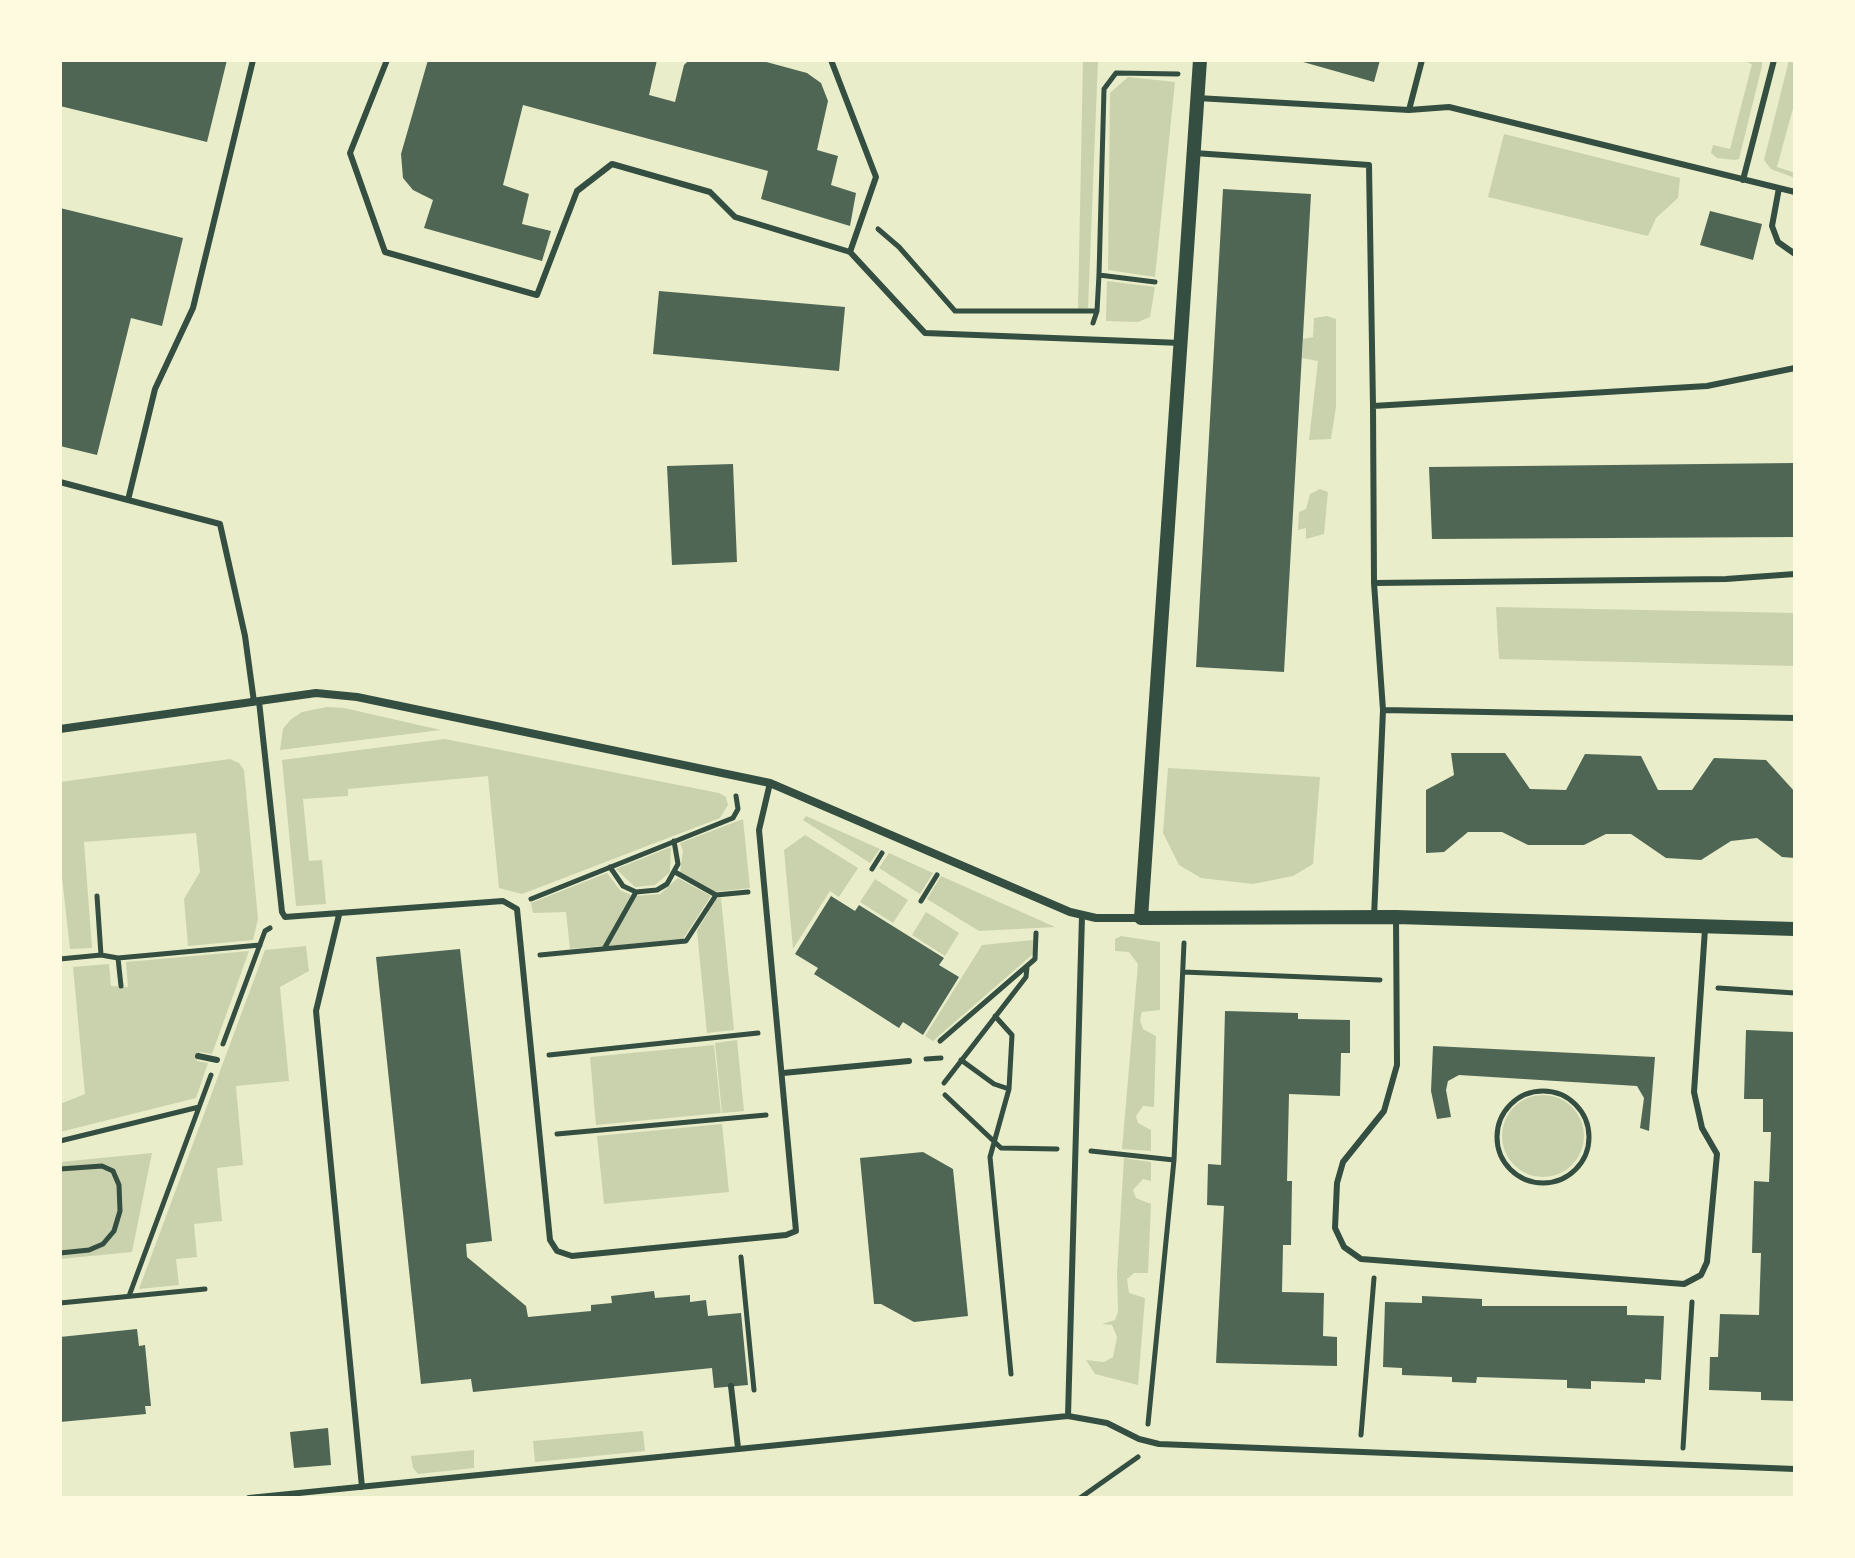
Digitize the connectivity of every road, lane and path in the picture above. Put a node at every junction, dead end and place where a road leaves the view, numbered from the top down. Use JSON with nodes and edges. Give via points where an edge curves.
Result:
{"nodes":[{"id":1,"x":253,"y":60,"type":"edge"},
{"id":2,"x":387,"y":60,"type":"edge"},
{"id":3,"x":831,"y":60,"type":"edge"},
{"id":4,"x":1422,"y":60,"type":"edge"},
{"id":5,"x":1774,"y":60,"type":"edge"},
{"id":6,"x":1199,"y":67,"type":"edge"},
{"id":7,"x":1197,"y":98,"type":"junction"},
{"id":8,"x":1409,"y":110,"type":"junction"},
{"id":9,"x":1194,"y":153,"type":"junction"},
{"id":10,"x":1743,"y":180,"type":"junction"},
{"id":11,"x":1779,"y":188,"type":"junction"},
{"id":12,"x":1795,"y":192,"type":"edge"},
{"id":13,"x":863,"y":217,"type":"junction"},
{"id":14,"x":850,"y":252,"type":"junction"},
{"id":15,"x":1795,"y":254,"type":"edge"},
{"id":16,"x":1099,"y":275,"type":"junction"},
{"id":17,"x":1155,"y":282,"type":"dead end"},
{"id":18,"x":1097,"y":311,"type":"junction"},
{"id":19,"x":1087,"y":339,"type":"junction"},
{"id":20,"x":1181,"y":343,"type":"junction"},
{"id":21,"x":1795,"y":368,"type":"edge"},
{"id":22,"x":1373,"y":406,"type":"junction"},
{"id":23,"x":60,"y":482,"type":"edge"},
{"id":24,"x":128,"y":500,"type":"junction"},
{"id":25,"x":1795,"y":574,"type":"edge"},
{"id":26,"x":1374,"y":583,"type":"junction"},
{"id":27,"x":256,"y":702,"type":"junction"},
{"id":28,"x":1383,"y":710,"type":"junction"},
{"id":29,"x":1795,"y":718,"type":"edge"},
{"id":30,"x":60,"y":729,"type":"edge"},
{"id":31,"x":770,"y":783,"type":"junction"},
{"id":32,"x":736,"y":796,"type":"dead end"},
{"id":33,"x":674,"y":841,"type":"junction"},
{"id":34,"x":948,"y":859,"type":"junction"},
{"id":35,"x":610,"y":867,"type":"junction"},
{"id":36,"x":675,"y":872,"type":"junction"},
{"id":37,"x":765,"y":890,"type":"junction"},
{"id":38,"x":636,"y":892,"type":"junction"},
{"id":39,"x":716,"y":895,"type":"junction"},
{"id":40,"x":97,"y":896,"type":"dead end"},
{"id":41,"x":921,"y":901,"type":"dead end"},
{"id":42,"x":517,"y":909,"type":"junction"},
{"id":43,"x":339,"y":915,"type":"junction"},
{"id":44,"x":1082,"y":916,"type":"junction"},
{"id":45,"x":285,"y":917,"type":"junction"},
{"id":46,"x":1374,"y":917,"type":"junction"},
{"id":47,"x":1396,"y":917,"type":"junction"},
{"id":48,"x":1141,"y":918,"type":"junction"},
{"id":49,"x":1705,"y":928,"type":"junction"},
{"id":50,"x":1795,"y":929,"type":"edge"},
{"id":51,"x":1036,"y":933,"type":"dead end"},
{"id":52,"x":1184,"y":943,"type":"dead end"},
{"id":53,"x":260,"y":945,"type":"junction"},
{"id":54,"x":604,"y":949,"type":"junction"},
{"id":55,"x":101,"y":955,"type":"junction"},
{"id":56,"x":522,"y":957,"type":"junction"},
{"id":57,"x":118,"y":958,"type":"junction"},
{"id":58,"x":60,"y":959,"type":"edge"},
{"id":59,"x":1026,"y":966,"type":"junction"},
{"id":60,"x":1183,"y":972,"type":"junction"},
{"id":61,"x":1397,"y":980,"type":"junction"},
{"id":62,"x":121,"y":986,"type":"dead end"},
{"id":63,"x":1701,"y":986,"type":"junction"},
{"id":64,"x":1795,"y":993,"type":"edge"},
{"id":65,"x":995,"y":1016,"type":"junction"},
{"id":66,"x":779,"y":1031,"type":"junction"},
{"id":67,"x":940,"y":1041,"type":"dead end"},
{"id":68,"x":198,"y":1056,"type":"dead end"},
{"id":69,"x":532,"y":1057,"type":"junction"},
{"id":70,"x":217,"y":1060,"type":"junction"},
{"id":71,"x":961,"y":1060,"type":"junction"},
{"id":72,"x":909,"y":1061,"type":"dead end"},
{"id":73,"x":783,"y":1073,"type":"junction"},
{"id":74,"x":944,"y":1083,"type":"dead end"},
{"id":75,"x":1009,"y":1089,"type":"junction"},
{"id":76,"x":1559,"y":1094,"type":"joint"},
{"id":77,"x":945,"y":1095,"type":"dead end"},
{"id":78,"x":200,"y":1107,"type":"junction"},
{"id":79,"x":787,"y":1113,"type":"junction"},
{"id":80,"x":540,"y":1136,"type":"junction"},
{"id":81,"x":60,"y":1141,"type":"edge"},
{"id":82,"x":994,"y":1142,"type":"junction"},
{"id":83,"x":1075,"y":1149,"type":"junction"},
{"id":84,"x":1174,"y":1160,"type":"junction"},
{"id":85,"x":60,"y":1169,"type":"edge"},
{"id":86,"x":739,"y":1239,"type":"junction"},
{"id":87,"x":60,"y":1253,"type":"edge"},
{"id":88,"x":1375,"y":1261,"type":"junction"},
{"id":89,"x":1693,"y":1282,"type":"junction"},
{"id":90,"x":205,"y":1289,"type":"dead end"},
{"id":91,"x":129,"y":1296,"type":"junction"},
{"id":92,"x":60,"y":1303,"type":"edge"},
{"id":93,"x":1011,"y":1374,"type":"dead end"},
{"id":94,"x":731,"y":1386,"type":"dead end"},
{"id":95,"x":755,"y":1401,"type":"dead end"},
{"id":96,"x":1068,"y":1416,"type":"junction"},
{"id":97,"x":1147,"y":1441,"type":"junction"},
{"id":98,"x":1159,"y":1444,"type":"junction"},
{"id":99,"x":738,"y":1448,"type":"junction"},
{"id":100,"x":1360,"y":1452,"type":"junction"},
{"id":101,"x":1682,"y":1465,"type":"junction"},
{"id":102,"x":1795,"y":1469,"type":"edge"},
{"id":103,"x":362,"y":1487,"type":"junction"},
{"id":104,"x":249,"y":1498,"type":"edge"},
{"id":105,"x":1080,"y":1498,"type":"edge"}],
"edges":[{"from":1,"to":24,"type":"lane","via":[[193,308],[155,389]]},
{"from":2,"to":14,"type":"lane","via":[[350,153],[385,252],[537,295],[577,191],[612,164],[710,192],[735,217]]},
{"from":3,"to":13,"type":"lane","via":[[876,177]]},
{"from":4,"to":8,"type":"lane"},
{"from":5,"to":10,"type":"lane"},
{"from":6,"to":7,"type":"street"},
{"from":6,"to":16,"type":"path","via":[[1116,73],[1104,89]]},
{"from":7,"to":8,"type":"lane"},
{"from":7,"to":9,"type":"street"},
{"from":8,"to":10,"type":"lane","via":[[1449,107]]},
{"from":9,"to":20,"type":"street"},
{"from":9,"to":22,"type":"lane","via":[[1369,165]]},
{"from":10,"to":11,"type":"lane"},
{"from":11,"to":12,"type":"lane"},
{"from":11,"to":15,"type":"lane","via":[[1772,226],[1778,242]]},
{"from":13,"to":14,"type":"lane"},
{"from":13,"to":18,"type":"path","via":[[899,247],[955,311]]},
{"from":14,"to":19,"type":"lane","via":[[925,333]]},
{"from":16,"to":17,"type":"path"},
{"from":16,"to":18,"type":"path"},
{"from":18,"to":19,"type":"path"},
{"from":19,"to":20,"type":"lane"},
{"from":20,"to":48,"type":"street"},
{"from":21,"to":22,"type":"lane","via":[[1707,386]]},
{"from":22,"to":26,"type":"lane"},
{"from":23,"to":24,"type":"lane"},
{"from":24,"to":27,"type":"lane","via":[[220,524]]},
{"from":25,"to":26,"type":"lane"},
{"from":26,"to":28,"type":"lane"},
{"from":27,"to":30,"type":"street"},
{"from":27,"to":31,"type":"street","via":[[316,693],[357,697]]},
{"from":27,"to":45,"type":"lane"},
{"from":28,"to":29,"type":"lane"},
{"from":28,"to":46,"type":"lane"},
{"from":31,"to":34,"type":"street"},
{"from":31,"to":37,"type":"lane","via":[[759,830]]},
{"from":32,"to":33,"type":"path","via":[[733,818]]},
{"from":33,"to":35,"type":"path"},
{"from":33,"to":36,"type":"path"},
{"from":34,"to":41,"type":"path"},
{"from":34,"to":44,"type":"street"},
{"from":35,"to":38,"type":"path","via":[[623,886]]},
{"from":35,"to":42,"type":"path"},
{"from":36,"to":38,"type":"path","via":[[657,890]]},
{"from":36,"to":39,"type":"path"},
{"from":37,"to":39,"type":"path"},
{"from":37,"to":66,"type":"lane"},
{"from":38,"to":54,"type":"path"},
{"from":39,"to":54,"type":"path","via":[[686,941]]},
{"from":40,"to":55,"type":"path"},
{"from":42,"to":43,"type":"lane","via":[[503,901]]},
{"from":42,"to":56,"type":"lane"},
{"from":43,"to":45,"type":"lane"},
{"from":43,"to":103,"type":"lane","via":[[316,1011]]},
{"from":44,"to":48,"type":"street"},
{"from":44,"to":83,"type":"lane"},
{"from":45,"to":53,"type":"path","via":[[265,931]]},
{"from":46,"to":47,"type":"street"},
{"from":46,"to":48,"type":"street"},
{"from":47,"to":49,"type":"street"},
{"from":47,"to":61,"type":"lane"},
{"from":49,"to":50,"type":"street"},
{"from":49,"to":63,"type":"lane"},
{"from":51,"to":59,"type":"path","via":[[1035,959]]},
{"from":52,"to":60,"type":"path"},
{"from":53,"to":57,"type":"path"},
{"from":53,"to":70,"type":"path"},
{"from":54,"to":56,"type":"path"},
{"from":55,"to":57,"type":"path"},
{"from":55,"to":58,"type":"path"},
{"from":56,"to":69,"type":"lane"},
{"from":57,"to":62,"type":"path"},
{"from":59,"to":65,"type":"path","via":[[1026,977]]},
{"from":59,"to":67,"type":"path"},
{"from":60,"to":61,"type":"path"},
{"from":60,"to":84,"type":"path"},
{"from":61,"to":88,"type":"lane","via":[[1392,1091],[1384,1111],[1343,1162],[1337,1183],[1335,1228],[1344,1247]]},
{"from":63,"to":64,"type":"path"},
{"from":63,"to":89,"type":"lane","via":[[1694,1092],[1702,1128],[1717,1154],[1707,1262]]},
{"from":65,"to":71,"type":"path"},
{"from":65,"to":75,"type":"path","via":[[1012,1035]]},
{"from":66,"to":69,"type":"path"},
{"from":66,"to":73,"type":"lane"},
{"from":68,"to":70,"type":"lane"},
{"from":69,"to":80,"type":"lane"},
{"from":70,"to":78,"type":"path"},
{"from":71,"to":74,"type":"path"},
{"from":71,"to":75,"type":"path"},
{"from":72,"to":73,"type":"lane"},
{"from":73,"to":79,"type":"lane"},
{"from":75,"to":82,"type":"path"},
{"from":76,"to":76,"type":"path","via":[[1583,1113],[1588,1127],[1585,1157],[1565,1178],[1550,1183],[1521,1179],[1500,1156],[1497,1125],[1504,1111],[1528,1093]]},
{"from":77,"to":82,"type":"path"},
{"from":78,"to":81,"type":"path"},
{"from":78,"to":91,"type":"path"},
{"from":79,"to":80,"type":"path"},
{"from":79,"to":86,"type":"lane","via":[[796,1231]]},
{"from":80,"to":86,"type":"lane","via":[[550,1240],[557,1251],[572,1256]]},
{"from":82,"to":83,"type":"path","via":[[1001,1148]]},
{"from":82,"to":93,"type":"path","via":[[990,1157]]},
{"from":83,"to":84,"type":"path"},
{"from":83,"to":96,"type":"lane"},
{"from":84,"to":97,"type":"path"},
{"from":85,"to":87,"type":"path","via":[[102,1166],[113,1171],[120,1211],[103,1244]]},
{"from":86,"to":95,"type":"path"},
{"from":88,"to":89,"type":"lane"},
{"from":88,"to":100,"type":"path"},
{"from":89,"to":101,"type":"path"},
{"from":90,"to":91,"type":"path"},
{"from":91,"to":92,"type":"path"},
{"from":94,"to":99,"type":"lane"},
{"from":96,"to":97,"type":"lane","via":[[1107,1423]]},
{"from":96,"to":99,"type":"lane"},
{"from":97,"to":98,"type":"lane"},
{"from":98,"to":100,"type":"lane"},
{"from":98,"to":105,"type":"path"},
{"from":99,"to":103,"type":"lane"},
{"from":100,"to":101,"type":"lane"},
{"from":101,"to":102,"type":"lane"},
{"from":103,"to":104,"type":"lane"}]}
